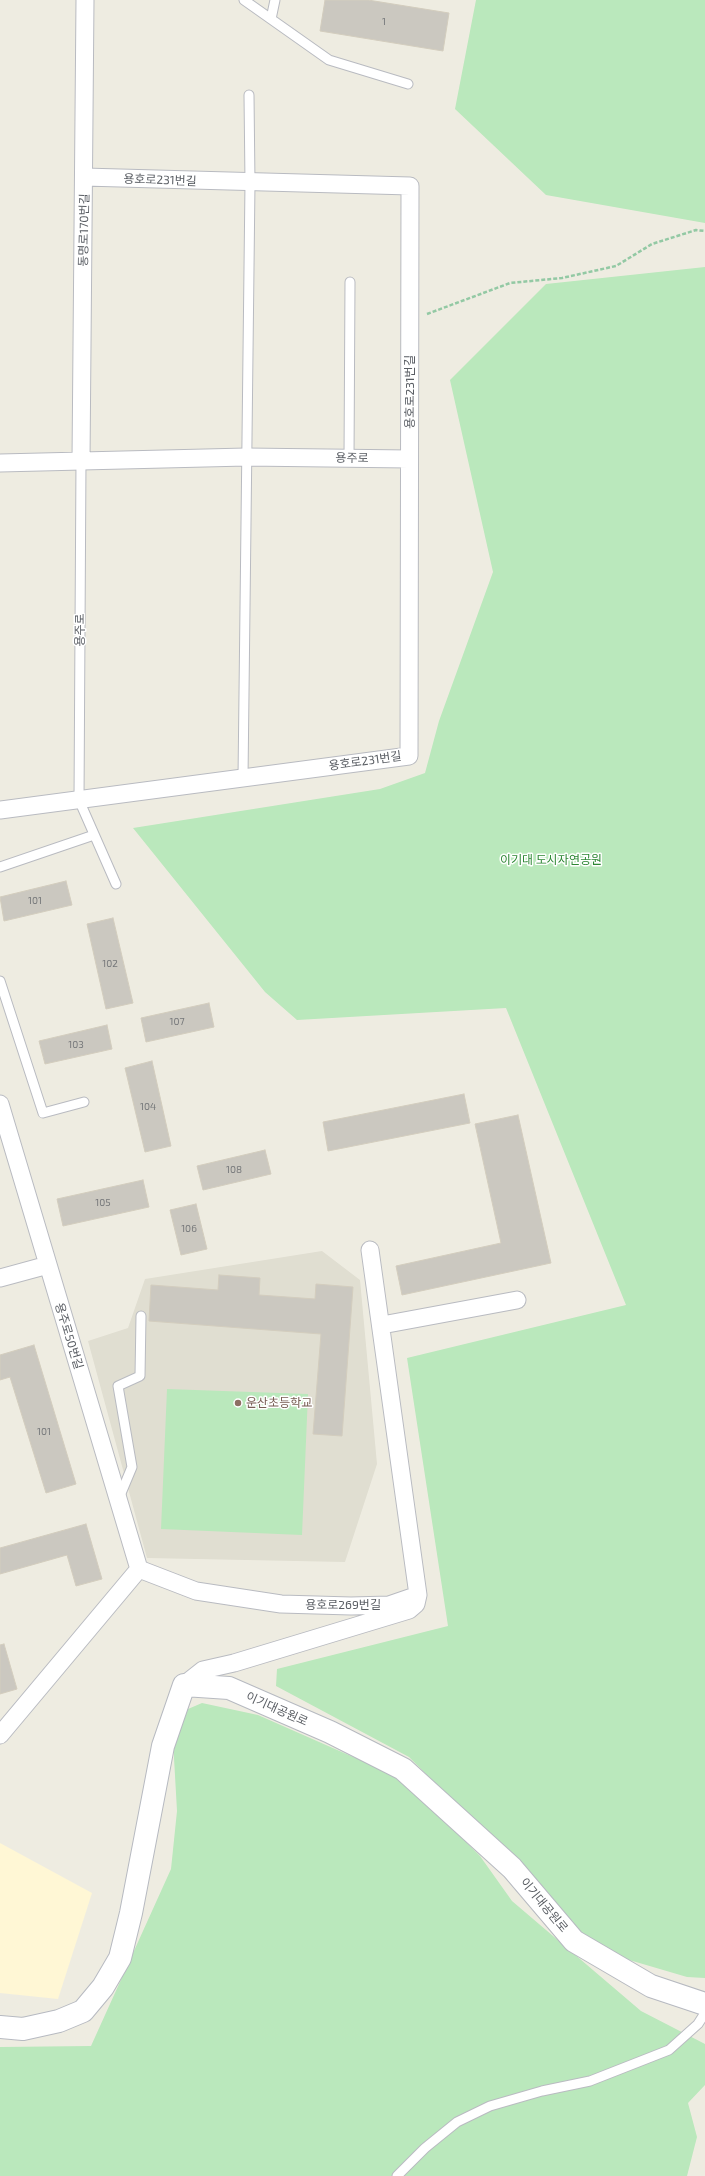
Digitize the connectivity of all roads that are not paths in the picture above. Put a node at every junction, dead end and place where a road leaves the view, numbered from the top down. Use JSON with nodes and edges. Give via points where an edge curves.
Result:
{"nodes":[{"id":1,"x":86,"y":0,"type":"edge"},
{"id":2,"x":244,"y":0,"type":"edge"},
{"id":3,"x":275,"y":0,"type":"edge"},
{"id":4,"x":271,"y":19,"type":"junction"},
{"id":5,"x":408,"y":84,"type":"dead end"},
{"id":6,"x":249,"y":95,"type":"dead end"},
{"id":7,"x":84,"y":177,"type":"junction"},
{"id":8,"x":250,"y":183,"type":"junction"},
{"id":9,"x":350,"y":282,"type":"dead end"},
{"id":10,"x":246,"y":457,"type":"junction"},
{"id":11,"x":349,"y":458,"type":"junction"},
{"id":12,"x":409,"y":459,"type":"junction"},
{"id":13,"x":82,"y":460,"type":"junction"},
{"id":14,"x":0,"y":463,"type":"edge"},
{"id":15,"x":243,"y":778,"type":"junction"},
{"id":16,"x":80,"y":800,"type":"junction"},
{"id":17,"x":0,"y":810,"type":"edge"},
{"id":18,"x":94,"y":835,"type":"junction"},
{"id":19,"x":0,"y":867,"type":"edge"},
{"id":20,"x":116,"y":884,"type":"dead end"},
{"id":21,"x":0,"y":981,"type":"edge"},
{"id":22,"x":84,"y":1102,"type":"dead end"},
{"id":23,"x":0,"y":1104,"type":"edge"},
{"id":24,"x":370,"y":1250,"type":"dead end"},
{"id":25,"x":48,"y":1265,"type":"junction"},
{"id":26,"x":0,"y":1278,"type":"edge"},
{"id":27,"x":517,"y":1300,"type":"dead end"},
{"id":28,"x":141,"y":1316,"type":"dead end"},
{"id":29,"x":382,"y":1326,"type":"junction"},
{"id":30,"x":118,"y":1499,"type":"junction"},
{"id":31,"x":139,"y":1569,"type":"junction"},
{"id":32,"x":418,"y":1595,"type":"junction"},
{"id":33,"x":184,"y":1685,"type":"junction"},
{"id":34,"x":0,"y":1735,"type":"edge"},
{"id":35,"x":705,"y":2004,"type":"edge"},
{"id":36,"x":705,"y":2014,"type":"edge"},
{"id":37,"x":0,"y":2027,"type":"edge"},
{"id":38,"x":398,"y":2176,"type":"edge"}],
"edges":[{"from":1,"to":7,"type":"street","name":"동명로170번길"},
{"from":2,"to":4,"type":"lane"},
{"from":3,"to":4,"type":"lane"},
{"from":4,"to":5,"type":"lane","via":[[329,60]]},
{"from":6,"to":8,"type":"lane"},
{"from":7,"to":8,"type":"street","name":"용호로231번길"},
{"from":7,"to":13,"type":"street","name":"동명로170번길"},
{"from":8,"to":10,"type":"lane"},
{"from":8,"to":12,"type":"street","name":"용호로231번길","via":[[410,186]]},
{"from":9,"to":11,"type":"lane"},
{"from":10,"to":11,"type":"street","name":"용주로"},
{"from":10,"to":13,"type":"street","name":"용주로"},
{"from":10,"to":15,"type":"lane"},
{"from":11,"to":12,"type":"street","name":"용주로"},
{"from":12,"to":15,"type":"street","name":"용호로231번길","via":[[409,756]]},
{"from":13,"to":14,"type":"street","name":"용주로"},
{"from":13,"to":16,"type":"lane","name":"용주로"},
{"from":15,"to":16,"type":"street","name":"용호로231번길"},
{"from":16,"to":17,"type":"street","name":"용호로231번길"},
{"from":16,"to":18,"type":"lane"},
{"from":18,"to":19,"type":"lane"},
{"from":18,"to":20,"type":"lane"},
{"from":21,"to":22,"type":"lane","via":[[43,1113]]},
{"from":23,"to":25,"type":"street","name":"용주로50번길"},
{"from":24,"to":29,"type":"street"},
{"from":25,"to":26,"type":"street"},
{"from":25,"to":30,"type":"street","name":"용주로50번길"},
{"from":27,"to":29,"type":"street"},
{"from":28,"to":30,"type":"lane","via":[[140,1376],[118,1386],[132,1467]]},
{"from":29,"to":32,"type":"street"},
{"from":30,"to":31,"type":"street","name":"용주로50번길"},
{"from":31,"to":32,"type":"street","name":"용호로269번길","via":[[196,1591],[281,1604],[389,1605]]},
{"from":31,"to":34,"type":"street"},
{"from":32,"to":33,"type":"street","via":[[416,1604],[409,1610],[203,1670]]},
{"from":33,"to":35,"type":"street","name":"이기대공원로","via":[[229,1688],[330,1732],[403,1769],[512,1868],[574,1941],[651,1986]]},
{"from":33,"to":37,"type":"street","via":[[163,1746],[120,1958],[103,1987],[84,2011],[59,2021],[23,2029]]},
{"from":36,"to":38,"type":"lane","via":[[698,2024],[668,2050],[590,2081],[490,2106],[457,2122],[425,2148]]}]}
